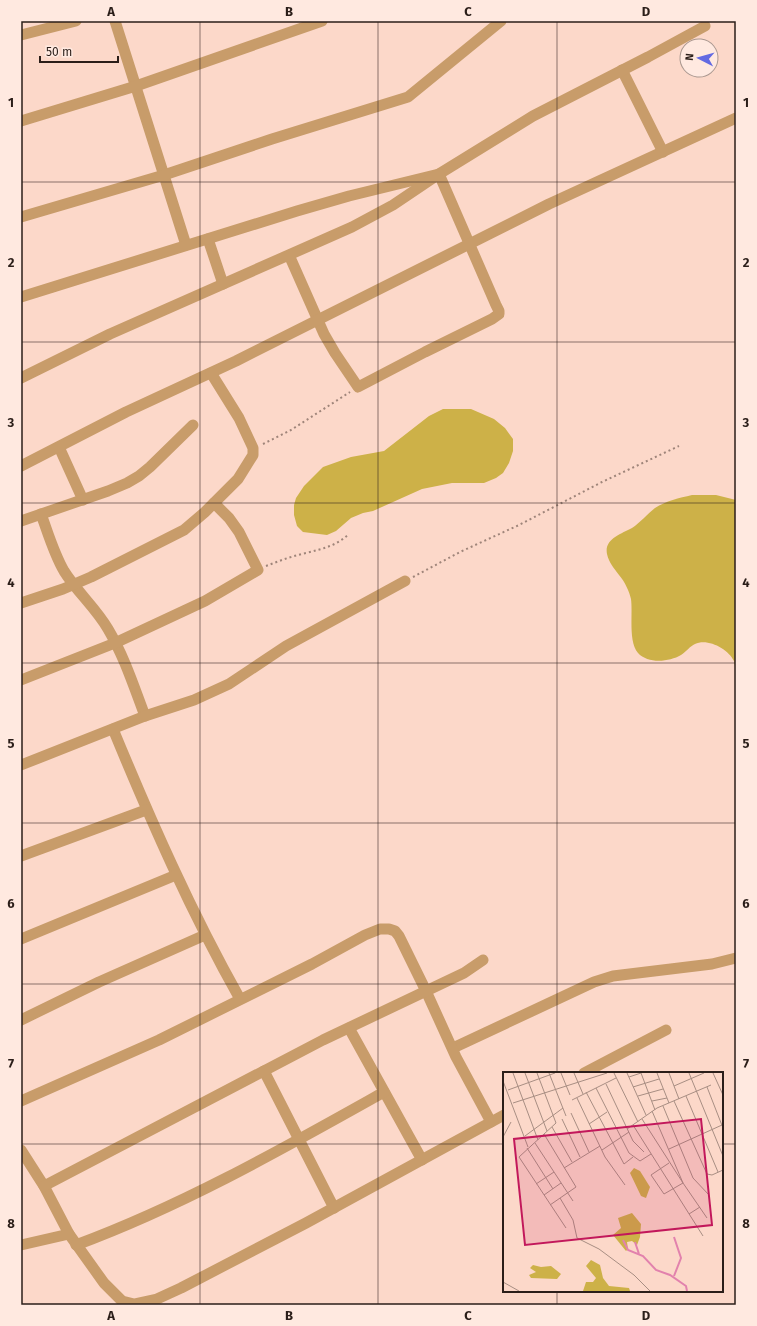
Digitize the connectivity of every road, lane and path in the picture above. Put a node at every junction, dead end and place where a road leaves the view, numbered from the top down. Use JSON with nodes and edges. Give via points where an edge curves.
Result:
{"nodes":[{"id":1,"x":76,"y":21,"type":"edge"},
{"id":2,"x":115,"y":21,"type":"edge"},
{"id":3,"x":322,"y":21,"type":"edge"},
{"id":4,"x":501,"y":21,"type":"edge"},
{"id":5,"x":705,"y":26,"type":"dead end"},
{"id":6,"x":21,"y":35,"type":"edge"},
{"id":7,"x":622,"y":70,"type":"junction"},
{"id":8,"x":136,"y":86,"type":"junction"},
{"id":9,"x":736,"y":118,"type":"edge"},
{"id":10,"x":21,"y":121,"type":"edge"},
{"id":11,"x":663,"y":152,"type":"junction"},
{"id":12,"x":439,"y":174,"type":"junction"},
{"id":13,"x":164,"y":175,"type":"junction"},
{"id":14,"x":21,"y":217,"type":"edge"},
{"id":15,"x":208,"y":238,"type":"junction"},
{"id":16,"x":470,"y":244,"type":"junction"},
{"id":17,"x":186,"y":245,"type":"junction"},
{"id":18,"x":289,"y":255,"type":"junction"},
{"id":19,"x":223,"y":284,"type":"junction"},
{"id":20,"x":21,"y":297,"type":"edge"},
{"id":21,"x":317,"y":319,"type":"junction"},
{"id":22,"x":211,"y":373,"type":"junction"},
{"id":23,"x":21,"y":378,"type":"edge"},
{"id":24,"x":358,"y":387,"type":"junction"},
{"id":25,"x":193,"y":425,"type":"dead end"},
{"id":26,"x":679,"y":446,"type":"dead end"},
{"id":27,"x":59,"y":447,"type":"junction"},
{"id":28,"x":253,"y":448,"type":"junction"},
{"id":29,"x":21,"y":466,"type":"edge"},
{"id":30,"x":83,"y":500,"type":"junction"},
{"id":31,"x":214,"y":503,"type":"junction"},
{"id":32,"x":41,"y":514,"type":"junction"},
{"id":33,"x":21,"y":521,"type":"edge"},
{"id":34,"x":349,"y":534,"type":"dead end"},
{"id":35,"x":258,"y":570,"type":"junction"},
{"id":36,"x":405,"y":581,"type":"joint"},
{"id":37,"x":74,"y":585,"type":"junction"},
{"id":38,"x":21,"y":603,"type":"edge"},
{"id":39,"x":115,"y":643,"type":"junction"},
{"id":40,"x":21,"y":680,"type":"edge"},
{"id":41,"x":145,"y":716,"type":"junction"},
{"id":42,"x":113,"y":729,"type":"junction"},
{"id":43,"x":21,"y":765,"type":"edge"},
{"id":44,"x":146,"y":810,"type":"junction"},
{"id":45,"x":21,"y":856,"type":"edge"},
{"id":46,"x":176,"y":875,"type":"junction"},
{"id":47,"x":205,"y":935,"type":"junction"},
{"id":48,"x":21,"y":939,"type":"edge"},
{"id":49,"x":736,"y":958,"type":"edge"},
{"id":50,"x":483,"y":960,"type":"dead end"},
{"id":51,"x":426,"y":991,"type":"junction"},
{"id":52,"x":240,"y":999,"type":"junction"},
{"id":53,"x":21,"y":1020,"type":"edge"},
{"id":54,"x":349,"y":1028,"type":"junction"},
{"id":55,"x":666,"y":1030,"type":"dead end"},
{"id":56,"x":453,"y":1048,"type":"junction"},
{"id":57,"x":264,"y":1071,"type":"junction"},
{"id":58,"x":586,"y":1072,"type":"edge"},
{"id":59,"x":384,"y":1092,"type":"junction"},
{"id":60,"x":21,"y":1101,"type":"edge"},
{"id":61,"x":503,"y":1116,"type":"edge"},
{"id":62,"x":491,"y":1122,"type":"junction"},
{"id":63,"x":299,"y":1140,"type":"junction"},
{"id":64,"x":23,"y":1156,"type":"edge"},
{"id":65,"x":422,"y":1160,"type":"junction"},
{"id":66,"x":44,"y":1186,"type":"junction"},
{"id":67,"x":334,"y":1208,"type":"junction"},
{"id":68,"x":69,"y":1234,"type":"junction"},
{"id":69,"x":21,"y":1245,"type":"edge"},
{"id":70,"x":76,"y":1245,"type":"junction"}],
"edges":[{"from":1,"to":6,"type":"street"},
{"from":2,"to":8,"type":"street"},
{"from":3,"to":8,"type":"street"},
{"from":4,"to":13,"type":"street","via":[[408,98]]},
{"from":5,"to":7,"type":"street"},
{"from":7,"to":11,"type":"street"},
{"from":7,"to":12,"type":"street","via":[[533,116]]},
{"from":8,"to":10,"type":"street"},
{"from":8,"to":13,"type":"street"},
{"from":9,"to":11,"type":"street"},
{"from":11,"to":16,"type":"street","via":[[549,204]]},
{"from":12,"to":15,"type":"street","via":[[349,196]]},
{"from":12,"to":16,"type":"street"},
{"from":12,"to":18,"type":"street","via":[[359,223]]},
{"from":13,"to":14,"type":"street"},
{"from":13,"to":17,"type":"street"},
{"from":15,"to":17,"type":"street"},
{"from":15,"to":19,"type":"street"},
{"from":16,"to":21,"type":"street"},
{"from":16,"to":24,"type":"street","via":[[499,311],[497,317]]},
{"from":17,"to":20,"type":"street"},
{"from":18,"to":19,"type":"street"},
{"from":18,"to":21,"type":"street"},
{"from":19,"to":23,"type":"street","via":[[110,334]]},
{"from":21,"to":22,"type":"street"},
{"from":21,"to":24,"type":"street","via":[[335,353]]},
{"from":22,"to":27,"type":"street","via":[[126,412]]},
{"from":22,"to":28,"type":"street","via":[[239,418]]},
{"from":24,"to":28,"type":"path","via":[[291,430]]},
{"from":25,"to":30,"type":"street","via":[[140,476]]},
{"from":26,"to":36,"type":"path"},
{"from":27,"to":29,"type":"street"},
{"from":27,"to":30,"type":"street"},
{"from":28,"to":31,"type":"street","via":[[253,455],[238,479]]},
{"from":30,"to":32,"type":"street"},
{"from":31,"to":35,"type":"street","via":[[239,532]]},
{"from":31,"to":37,"type":"street","via":[[184,530]]},
{"from":32,"to":33,"type":"street"},
{"from":32,"to":37,"type":"street","via":[[59,562]]},
{"from":34,"to":35,"type":"path","via":[[330,546]]},
{"from":35,"to":39,"type":"street","via":[[205,601]]},
{"from":36,"to":41,"type":"street","via":[[286,646],[229,684],[194,700]]},
{"from":37,"to":38,"type":"street"},
{"from":37,"to":39,"type":"street","via":[[102,618]]},
{"from":39,"to":40,"type":"street"},
{"from":39,"to":41,"type":"street"},
{"from":41,"to":42,"type":"street"},
{"from":42,"to":43,"type":"street"},
{"from":42,"to":44,"type":"street"},
{"from":44,"to":45,"type":"street"},
{"from":44,"to":46,"type":"street"},
{"from":46,"to":47,"type":"street"},
{"from":46,"to":48,"type":"street"},
{"from":47,"to":52,"type":"street"},
{"from":47,"to":53,"type":"street"},
{"from":49,"to":56,"type":"street","via":[[712,964],[627,974],[600,980]]},
{"from":50,"to":51,"type":"street","via":[[464,973]]},
{"from":51,"to":52,"type":"street","via":[[399,936],[395,931],[380,929]]},
{"from":51,"to":54,"type":"street"},
{"from":51,"to":56,"type":"street"},
{"from":52,"to":60,"type":"street","via":[[159,1040]]},
{"from":54,"to":57,"type":"street"},
{"from":54,"to":59,"type":"street"},
{"from":55,"to":58,"type":"street"},
{"from":56,"to":62,"type":"street"},
{"from":57,"to":63,"type":"street"},
{"from":57,"to":66,"type":"street"},
{"from":59,"to":63,"type":"street"},
{"from":59,"to":65,"type":"street"},
{"from":61,"to":62,"type":"street"},
{"from":62,"to":65,"type":"street"},
{"from":63,"to":67,"type":"street"},
{"from":63,"to":70,"type":"street","via":[[155,1213]]},
{"from":64,"to":66,"type":"street"},
{"from":65,"to":67,"type":"street"},
{"from":66,"to":68,"type":"street"},
{"from":67,"to":70,"type":"street","via":[[181,1288],[143,1303],[122,1301],[104,1283]]},
{"from":68,"to":69,"type":"street"},
{"from":68,"to":70,"type":"street"}]}
